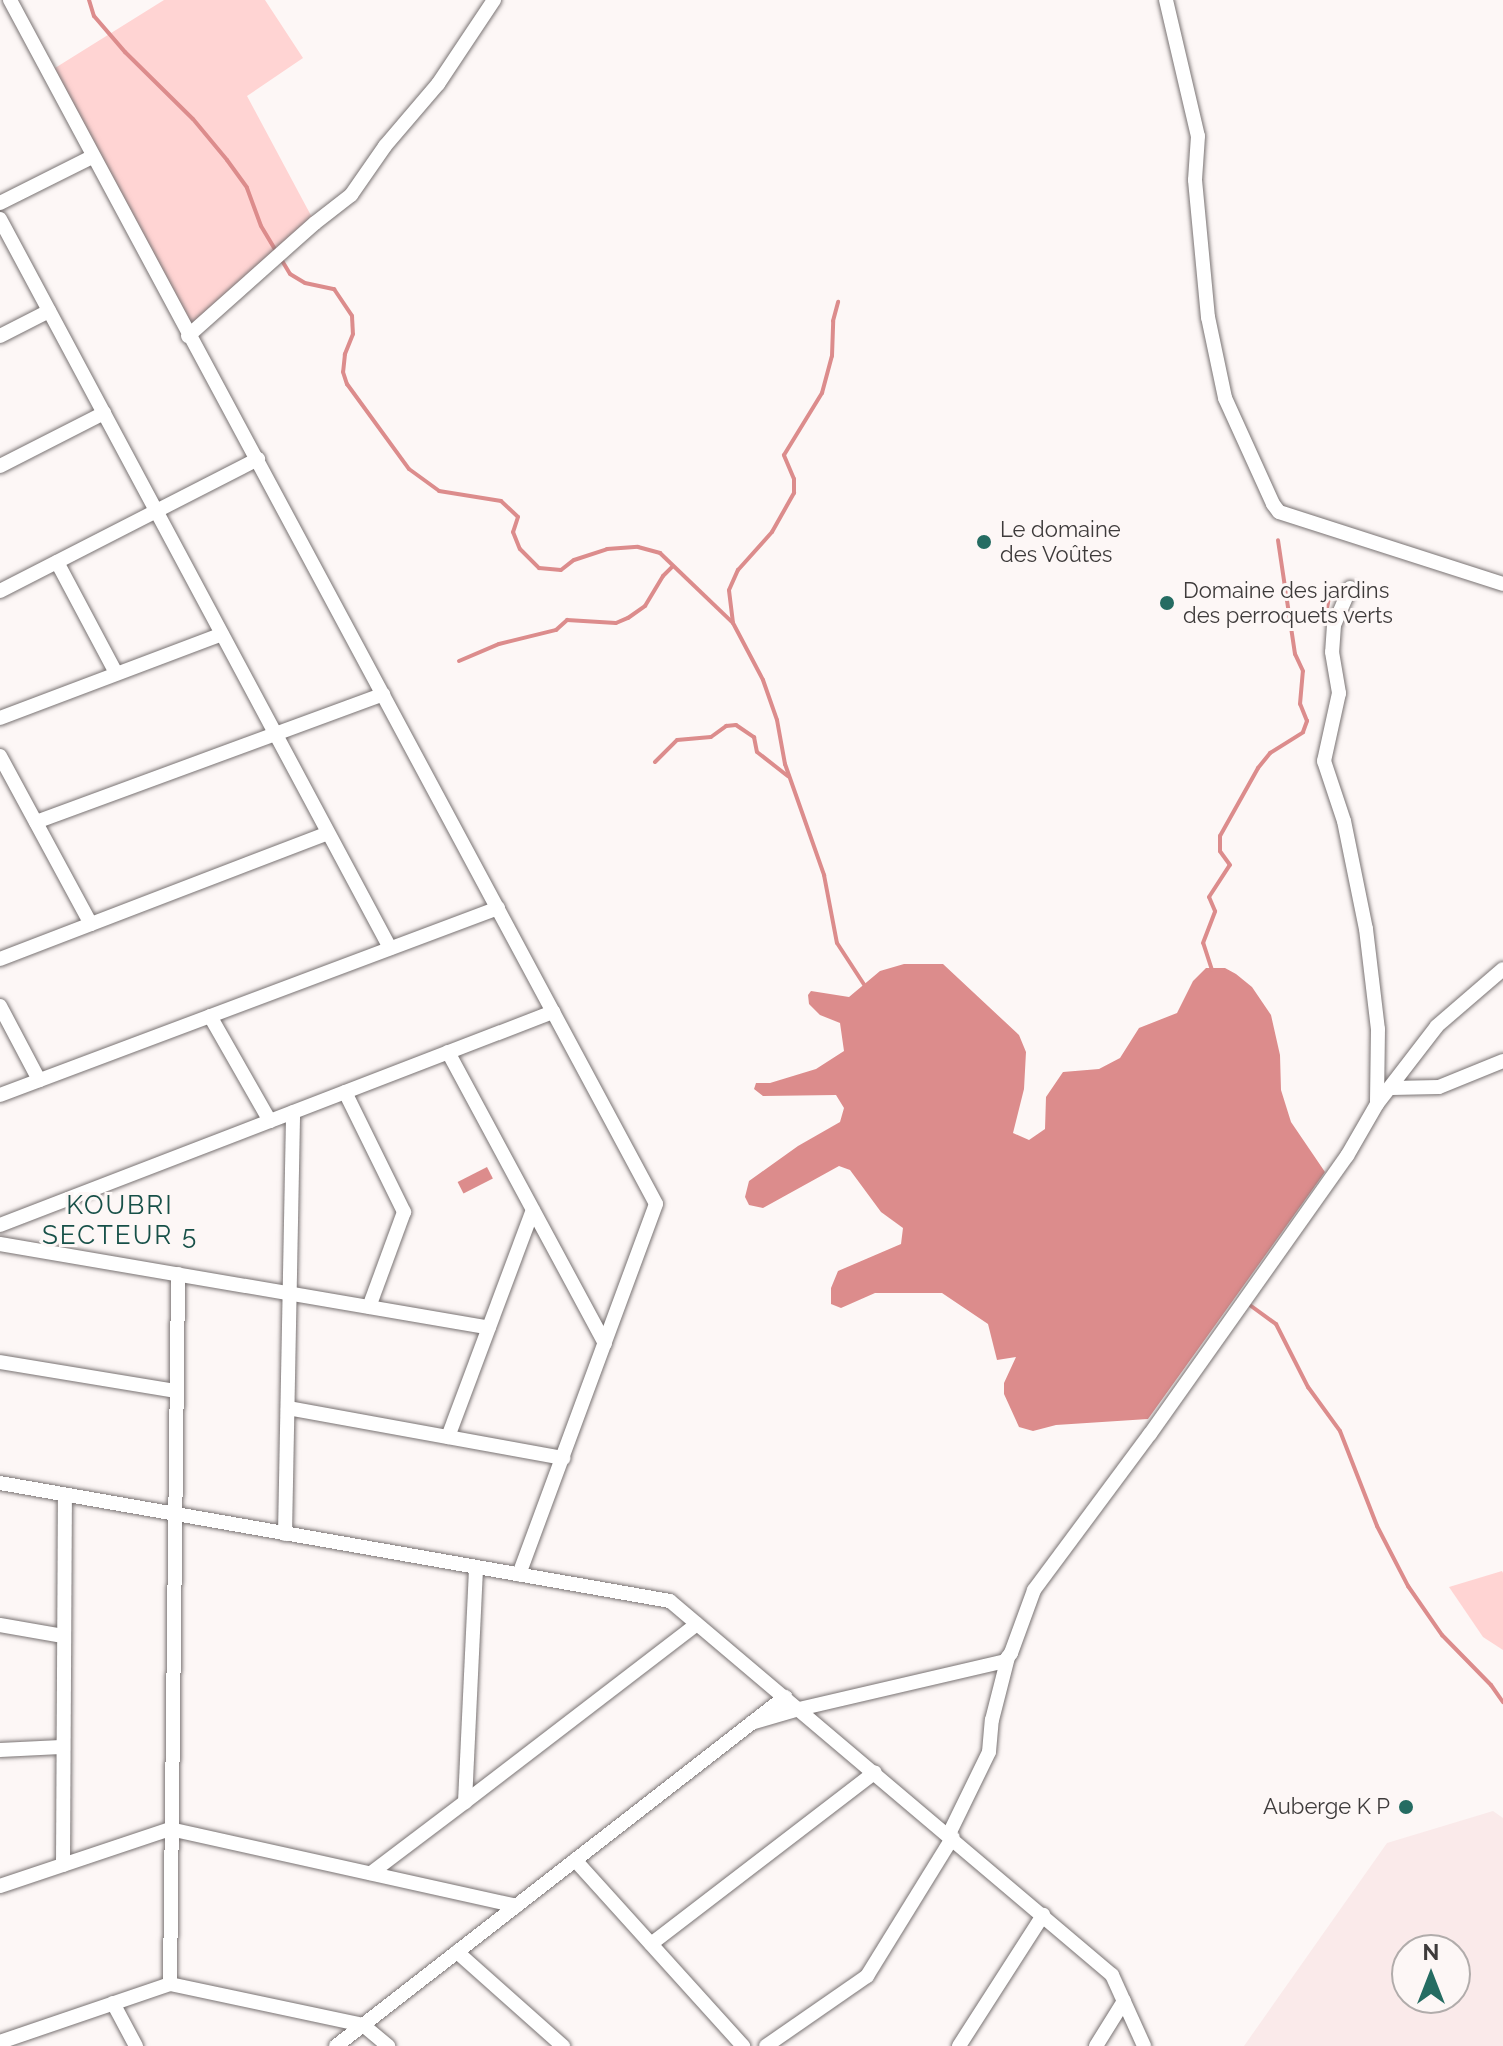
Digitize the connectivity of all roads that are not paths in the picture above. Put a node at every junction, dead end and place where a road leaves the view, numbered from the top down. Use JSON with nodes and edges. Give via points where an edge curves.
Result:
{"nodes":[{"id":1,"x":10,"y":0,"type":"edge"},
{"id":2,"x":494,"y":0,"type":"edge"},
{"id":3,"x":1166,"y":0,"type":"edge"},
{"id":4,"x":92,"y":157,"type":"junction"},
{"id":5,"x":0,"y":203,"type":"edge"},
{"id":6,"x":0,"y":219,"type":"edge"},
{"id":7,"x":49,"y":311,"type":"junction"},
{"id":8,"x":0,"y":336,"type":"edge"},
{"id":9,"x":188,"y":336,"type":"junction"},
{"id":10,"x":104,"y":413,"type":"junction"},
{"id":11,"x":258,"y":459,"type":"junction"},
{"id":12,"x":0,"y":466,"type":"edge"},
{"id":13,"x":156,"y":511,"type":"junction"},
{"id":14,"x":57,"y":562,"type":"junction"},
{"id":15,"x":1503,"y":584,"type":"edge"},
{"id":16,"x":1350,"y":588,"type":"dead end"},
{"id":17,"x":0,"y":591,"type":"edge"},
{"id":18,"x":222,"y":634,"type":"junction"},
{"id":19,"x":116,"y":673,"type":"junction"},
{"id":20,"x":383,"y":694,"type":"junction"},
{"id":21,"x":0,"y":718,"type":"edge"},
{"id":22,"x":275,"y":734,"type":"junction"},
{"id":23,"x":0,"y":756,"type":"edge"},
{"id":24,"x":36,"y":822,"type":"junction"},
{"id":25,"x":328,"y":833,"type":"junction"},
{"id":26,"x":498,"y":908,"type":"junction"},
{"id":27,"x":91,"y":924,"type":"junction"},
{"id":28,"x":390,"y":948,"type":"junction"},
{"id":29,"x":0,"y":959,"type":"edge"},
{"id":30,"x":1503,"y":969,"type":"edge"},
{"id":31,"x":0,"y":1006,"type":"edge"},
{"id":32,"x":553,"y":1012,"type":"junction"},
{"id":33,"x":210,"y":1016,"type":"junction"},
{"id":34,"x":448,"y":1052,"type":"junction"},
{"id":35,"x":1503,"y":1061,"type":"edge"},
{"id":36,"x":39,"y":1080,"type":"junction"},
{"id":37,"x":1392,"y":1088,"type":"junction"},
{"id":38,"x":345,"y":1092,"type":"junction"},
{"id":39,"x":0,"y":1095,"type":"edge"},
{"id":40,"x":1377,"y":1104,"type":"junction"},
{"id":41,"x":293,"y":1112,"type":"junction"},
{"id":42,"x":270,"y":1121,"type":"junction"},
{"id":43,"x":533,"y":1210,"type":"junction"},
{"id":44,"x":0,"y":1225,"type":"edge"},
{"id":45,"x":0,"y":1244,"type":"edge"},
{"id":46,"x":178,"y":1274,"type":"junction"},
{"id":47,"x":290,"y":1294,"type":"junction"},
{"id":48,"x":369,"y":1307,"type":"junction"},
{"id":49,"x":489,"y":1328,"type":"junction"},
{"id":50,"x":605,"y":1343,"type":"junction"},
{"id":51,"x":0,"y":1362,"type":"edge"},
{"id":52,"x":176,"y":1391,"type":"junction"},
{"id":53,"x":288,"y":1408,"type":"junction"},
{"id":54,"x":448,"y":1437,"type":"junction"},
{"id":55,"x":563,"y":1458,"type":"junction"},
{"id":56,"x":0,"y":1483,"type":"edge"},
{"id":57,"x":65,"y":1495,"type":"junction"},
{"id":58,"x":174,"y":1514,"type":"junction"},
{"id":59,"x":285,"y":1534,"type":"junction"},
{"id":60,"x":476,"y":1567,"type":"junction"},
{"id":61,"x":519,"y":1575,"type":"junction"},
{"id":62,"x":697,"y":1624,"type":"junction"},
{"id":63,"x":0,"y":1625,"type":"edge"},
{"id":64,"x":63,"y":1636,"type":"junction"},
{"id":65,"x":1008,"y":1657,"type":"junction"},
{"id":66,"x":785,"y":1697,"type":"junction"},
{"id":67,"x":799,"y":1709,"type":"junction"},
{"id":68,"x":751,"y":1723,"type":"junction"},
{"id":69,"x":61,"y":1747,"type":"junction"},
{"id":70,"x":0,"y":1750,"type":"edge"},
{"id":71,"x":875,"y":1772,"type":"junction"},
{"id":72,"x":465,"y":1802,"type":"junction"},
{"id":73,"x":170,"y":1829,"type":"junction"},
{"id":74,"x":951,"y":1836,"type":"junction"},
{"id":75,"x":575,"y":1860,"type":"junction"},
{"id":76,"x":63,"y":1865,"type":"junction"},
{"id":77,"x":371,"y":1873,"type":"junction"},
{"id":78,"x":0,"y":1886,"type":"edge"},
{"id":79,"x":517,"y":1906,"type":"junction"},
{"id":80,"x":1043,"y":1915,"type":"junction"},
{"id":81,"x":651,"y":1944,"type":"junction"},
{"id":82,"x":457,"y":1952,"type":"junction"},
{"id":83,"x":170,"y":1984,"type":"junction"},
{"id":84,"x":1124,"y":2001,"type":"junction"},
{"id":85,"x":113,"y":2003,"type":"junction"},
{"id":86,"x":363,"y":2025,"type":"junction"},
{"id":87,"x":0,"y":2042,"type":"edge"},
{"id":88,"x":136,"y":2046,"type":"edge"},
{"id":89,"x":336,"y":2046,"type":"edge"},
{"id":90,"x":388,"y":2046,"type":"edge"},
{"id":91,"x":563,"y":2046,"type":"edge"},
{"id":92,"x":743,"y":2046,"type":"edge"},
{"id":93,"x":766,"y":2046,"type":"edge"},
{"id":94,"x":959,"y":2046,"type":"edge"},
{"id":95,"x":1096,"y":2046,"type":"edge"},
{"id":96,"x":1144,"y":2046,"type":"edge"}],
"edges":[{"from":1,"to":4,"type":"street"},
{"from":2,"to":9,"type":"street","via":[[438,84],[351,195]]},
{"from":3,"to":15,"type":"street","via":[[1198,136],[1195,180],[1211,331],[1225,398],[1273,504],[1279,512]]},
{"from":4,"to":5,"type":"street"},
{"from":4,"to":9,"type":"street"},
{"from":6,"to":7,"type":"street"},
{"from":7,"to":8,"type":"street"},
{"from":7,"to":10,"type":"street"},
{"from":9,"to":11,"type":"street"},
{"from":10,"to":12,"type":"street"},
{"from":10,"to":13,"type":"street"},
{"from":11,"to":13,"type":"street"},
{"from":11,"to":20,"type":"street"},
{"from":13,"to":14,"type":"street"},
{"from":13,"to":18,"type":"street"},
{"from":14,"to":17,"type":"street"},
{"from":14,"to":19,"type":"street"},
{"from":16,"to":40,"type":"street","via":[[1334,625],[1339,693],[1324,761],[1344,821],[1366,929],[1378,1029]]},
{"from":18,"to":19,"type":"street"},
{"from":18,"to":22,"type":"street"},
{"from":19,"to":21,"type":"street"},
{"from":20,"to":22,"type":"street"},
{"from":20,"to":26,"type":"street"},
{"from":22,"to":24,"type":"street"},
{"from":22,"to":25,"type":"street"},
{"from":23,"to":24,"type":"street"},
{"from":24,"to":27,"type":"street"},
{"from":25,"to":27,"type":"street"},
{"from":25,"to":28,"type":"street"},
{"from":26,"to":28,"type":"street"},
{"from":26,"to":32,"type":"street"},
{"from":27,"to":29,"type":"street"},
{"from":28,"to":33,"type":"street"},
{"from":30,"to":37,"type":"street","via":[[1437,1026]]},
{"from":31,"to":36,"type":"street"},
{"from":32,"to":34,"type":"street"},
{"from":32,"to":50,"type":"street","via":[[656,1204]]},
{"from":33,"to":36,"type":"street"},
{"from":33,"to":42,"type":"street"},
{"from":34,"to":38,"type":"street"},
{"from":34,"to":43,"type":"street"},
{"from":35,"to":37,"type":"street","via":[[1439,1087]]},
{"from":36,"to":39,"type":"street"},
{"from":37,"to":40,"type":"street"},
{"from":38,"to":41,"type":"street"},
{"from":38,"to":48,"type":"street","via":[[404,1212]]},
{"from":40,"to":65,"type":"street","via":[[1330,1181],[1034,1590]]},
{"from":41,"to":42,"type":"street"},
{"from":41,"to":47,"type":"street"},
{"from":42,"to":44,"type":"street"},
{"from":43,"to":49,"type":"street"},
{"from":43,"to":50,"type":"street"},
{"from":45,"to":46,"type":"street"},
{"from":46,"to":47,"type":"street"},
{"from":46,"to":52,"type":"street"},
{"from":47,"to":48,"type":"street"},
{"from":47,"to":53,"type":"street"},
{"from":48,"to":49,"type":"street"},
{"from":49,"to":54,"type":"street"},
{"from":50,"to":55,"type":"street"},
{"from":51,"to":52,"type":"street"},
{"from":52,"to":58,"type":"street"},
{"from":53,"to":54,"type":"street"},
{"from":53,"to":59,"type":"street"},
{"from":54,"to":55,"type":"street"},
{"from":55,"to":61,"type":"street"},
{"from":56,"to":57,"type":"street"},
{"from":57,"to":58,"type":"street"},
{"from":57,"to":64,"type":"street"},
{"from":58,"to":59,"type":"street"},
{"from":58,"to":73,"type":"street"},
{"from":59,"to":60,"type":"street"},
{"from":60,"to":61,"type":"street"},
{"from":60,"to":72,"type":"street"},
{"from":61,"to":62,"type":"street","via":[[670,1601]]},
{"from":62,"to":66,"type":"street"},
{"from":62,"to":72,"type":"street"},
{"from":63,"to":64,"type":"street"},
{"from":64,"to":69,"type":"street"},
{"from":65,"to":67,"type":"street"},
{"from":65,"to":74,"type":"street","via":[[989,1752]]},
{"from":66,"to":67,"type":"street"},
{"from":66,"to":68,"type":"street"},
{"from":67,"to":68,"type":"street"},
{"from":67,"to":71,"type":"street"},
{"from":68,"to":75,"type":"street"},
{"from":69,"to":70,"type":"street"},
{"from":69,"to":76,"type":"street"},
{"from":71,"to":74,"type":"street"},
{"from":71,"to":81,"type":"street"},
{"from":72,"to":77,"type":"street"},
{"from":73,"to":76,"type":"street"},
{"from":73,"to":77,"type":"street"},
{"from":73,"to":83,"type":"street"},
{"from":74,"to":80,"type":"street"},
{"from":74,"to":93,"type":"street","via":[[867,1976]]},
{"from":75,"to":79,"type":"street"},
{"from":75,"to":81,"type":"street"},
{"from":76,"to":78,"type":"street"},
{"from":77,"to":79,"type":"street"},
{"from":79,"to":82,"type":"street"},
{"from":80,"to":84,"type":"street","via":[[1112,1975]]},
{"from":80,"to":94,"type":"street"},
{"from":81,"to":92,"type":"street"},
{"from":82,"to":86,"type":"street"},
{"from":82,"to":91,"type":"street"},
{"from":83,"to":85,"type":"street"},
{"from":83,"to":86,"type":"street"},
{"from":84,"to":95,"type":"street"},
{"from":84,"to":96,"type":"street"},
{"from":85,"to":87,"type":"street"},
{"from":85,"to":88,"type":"street"},
{"from":86,"to":89,"type":"street"},
{"from":86,"to":90,"type":"street"}]}
